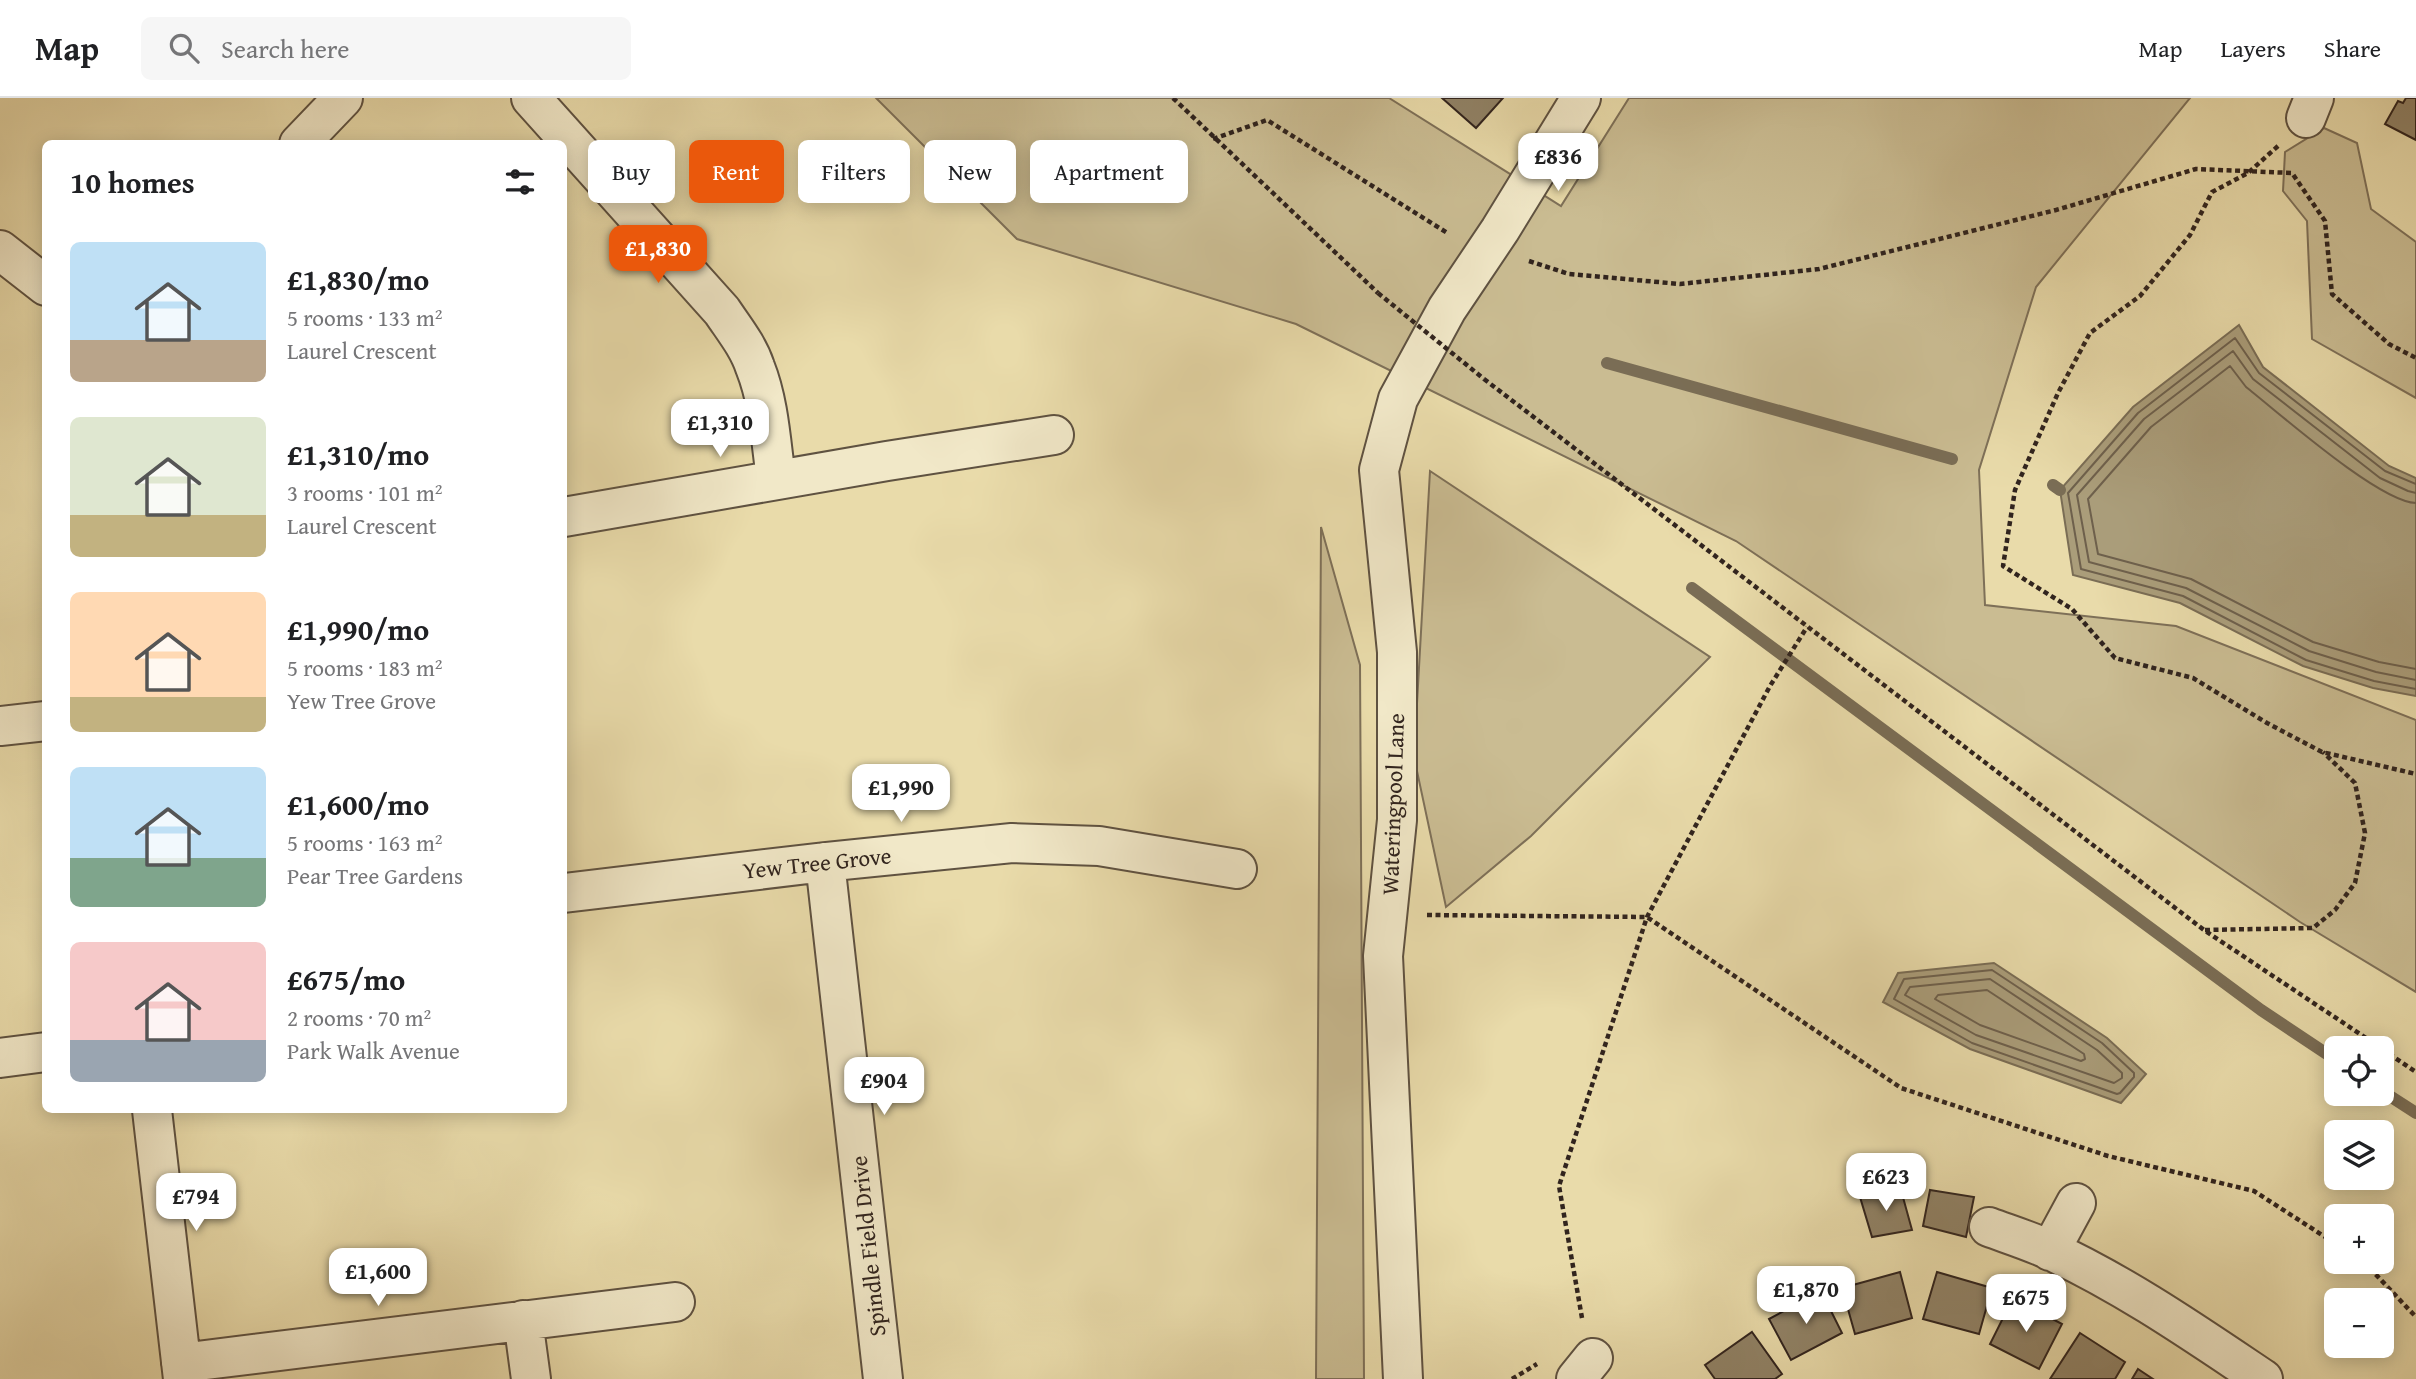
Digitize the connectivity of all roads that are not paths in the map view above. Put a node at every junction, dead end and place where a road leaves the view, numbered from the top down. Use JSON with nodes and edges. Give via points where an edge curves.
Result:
{"nodes":[{"id":1,"x":343,"y":98,"type":"edge"},
{"id":2,"x":531,"y":98,"type":"edge"},
{"id":3,"x":1581,"y":98,"type":"edge"},
{"id":4,"x":303,"y":140,"type":"edge"},
{"id":5,"x":0,"y":250,"type":"edge"},
{"id":6,"x":42,"y":283,"type":"edge"},
{"id":7,"x":1054,"y":435,"type":"dead end"},
{"id":8,"x":776,"y":480,"type":"junction"},
{"id":9,"x":567,"y":516,"type":"edge"},
{"id":10,"x":42,"y":721,"type":"edge"},
{"id":11,"x":0,"y":726,"type":"edge"},
{"id":12,"x":825,"y":862,"type":"junction"},
{"id":13,"x":1237,"y":869,"type":"dead end"},
{"id":14,"x":567,"y":893,"type":"edge"},
{"id":15,"x":42,"y":1053,"type":"edge"},
{"id":16,"x":0,"y":1058,"type":"edge"},
{"id":17,"x":152,"y":1113,"type":"edge"},
{"id":18,"x":2076,"y":1203,"type":"dead end"},
{"id":19,"x":1989,"y":1227,"type":"dead end"},
{"id":20,"x":2050,"y":1251,"type":"junction"},
{"id":21,"x":675,"y":1302,"type":"dead end"},
{"id":22,"x":523,"y":1320,"type":"junction"},
{"id":23,"x":182,"y":1371,"type":"edge"},
{"id":24,"x":2252,"y":1371,"type":"edge"},
{"id":25,"x":531,"y":1379,"type":"edge"},
{"id":26,"x":883,"y":1379,"type":"edge"},
{"id":27,"x":1403,"y":1379,"type":"edge"}],
"edges":[{"from":1,"to":4,"type":"street"},
{"from":2,"to":8,"type":"street","via":[[722,311],[740,337],[763,391]]},
{"from":3,"to":27,"type":"street","name":"Wateringpool Lane","via":[[1447,309],[1398,399],[1378,470],[1397,652],[1397,820],[1383,956]]},
{"from":5,"to":6,"type":"street"},
{"from":7,"to":8,"type":"street"},
{"from":8,"to":9,"type":"street"},
{"from":10,"to":11,"type":"street"},
{"from":12,"to":13,"type":"street","name":"Yew Tree Grove","via":[[1051,843],[1122,849]]},
{"from":12,"to":14,"type":"street","name":"Yew Tree Grove"},
{"from":12,"to":26,"type":"street","name":"Spindle Field Drive"},
{"from":15,"to":16,"type":"street"},
{"from":17,"to":23,"type":"street"},
{"from":18,"to":20,"type":"street"},
{"from":19,"to":20,"type":"street"},
{"from":20,"to":24,"type":"street","via":[[2157,1309]]},
{"from":21,"to":22,"type":"street"},
{"from":22,"to":23,"type":"street"},
{"from":22,"to":25,"type":"street"}]}
